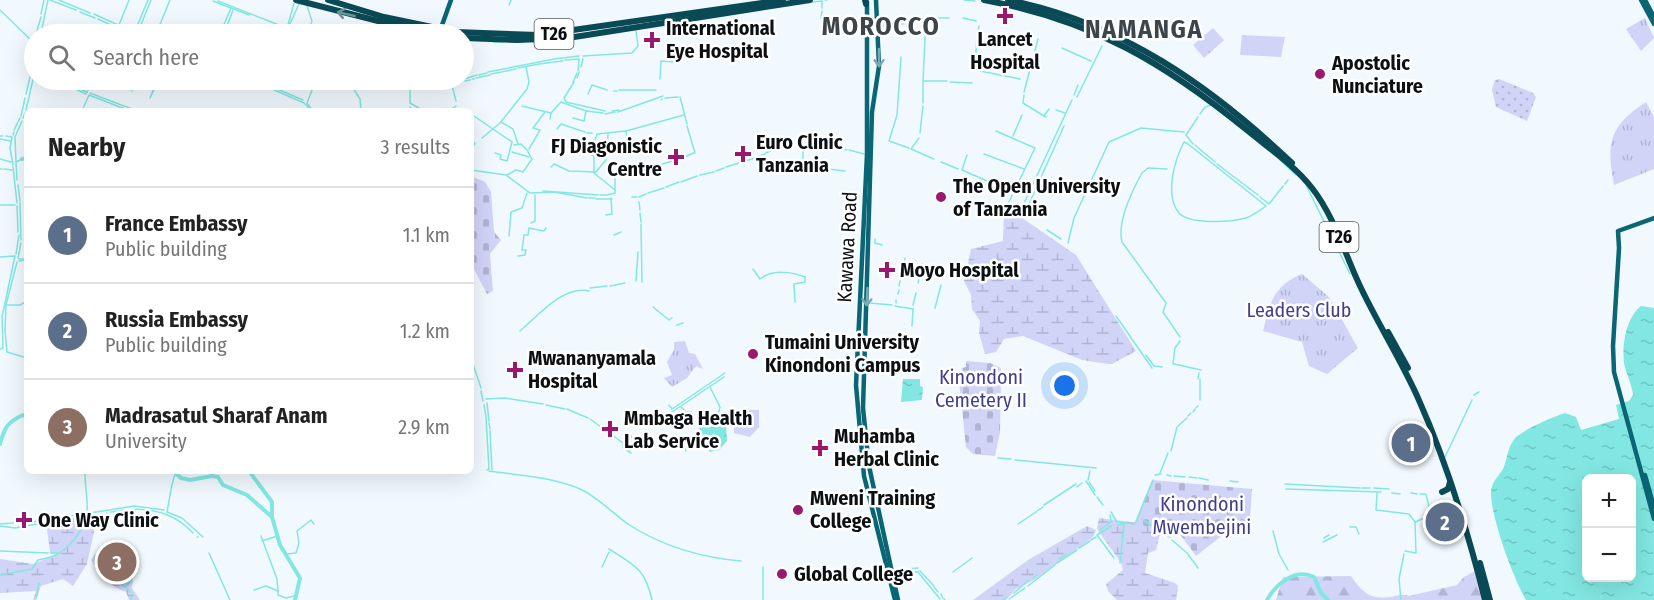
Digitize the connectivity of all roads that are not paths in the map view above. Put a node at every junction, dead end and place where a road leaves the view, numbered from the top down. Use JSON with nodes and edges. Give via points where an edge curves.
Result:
{"nodes":[{"id":1,"x":296,"y":0,"type":"edge"},
{"id":2,"x":328,"y":0,"type":"edge"},
{"id":3,"x":451,"y":0,"type":"edge"},
{"id":4,"x":783,"y":0,"type":"edge"},
{"id":5,"x":810,"y":0,"type":"edge"},
{"id":6,"x":876,"y":0,"type":"edge"},
{"id":7,"x":984,"y":0,"type":"edge"},
{"id":8,"x":1008,"y":0,"type":"edge"},
{"id":9,"x":1643,"y":0,"type":"edge"},
{"id":10,"x":866,"y":1,"type":"edge"},
{"id":11,"x":1654,"y":16,"type":"edge"},
{"id":12,"x":393,"y":24,"type":"edge"},
{"id":13,"x":413,"y":24,"type":"edge"},
{"id":14,"x":444,"y":24,"type":"edge"},
{"id":15,"x":1654,"y":24,"type":"edge"},
{"id":16,"x":474,"y":34,"type":"edge"},
{"id":17,"x":474,"y":38,"type":"edge"},
{"id":18,"x":876,"y":90,"type":"junction"},
{"id":19,"x":867,"y":91,"type":"junction"},
{"id":20,"x":1654,"y":219,"type":"edge"},
{"id":21,"x":1621,"y":396,"type":"junction"},
{"id":22,"x":1450,"y":482,"type":"junction"},
{"id":23,"x":1442,"y":492,"type":"dead end"},
{"id":24,"x":1654,"y":507,"type":"edge"},
{"id":25,"x":1654,"y":519,"type":"edge"},
{"id":26,"x":896,"y":600,"type":"edge"},
{"id":27,"x":1485,"y":600,"type":"edge"},
{"id":28,"x":1490,"y":600,"type":"edge"}],
"edges":[{"from":12,"to":1,"type":"highway","number":"T26","one_way":true},
{"from":2,"to":13,"type":"highway","number":"T26"},
{"from":3,"to":14,"type":"main road"},
{"from":4,"to":16,"type":"highway","number":"T26","via":[[538,35]]},
{"from":5,"to":17,"type":"highway","number":"T26","via":[[570,38]]},
{"from":6,"to":18,"type":"main road","name":"Kawawa Road","one_way":true},
{"from":7,"to":22,"type":"highway","number":"T26","via":[[1069,22],[1139,52],[1206,97],[1306,180],[1329,217],[1404,369]]},
{"from":8,"to":28,"type":"highway","number":"T26","via":[[1083,20],[1165,62],[1264,137],[1308,178],[1323,200],[1356,274],[1408,368],[1456,488]]},
{"from":9,"to":11,"type":"main road"},
{"from":9,"to":15,"type":"main road"},
{"from":10,"to":19,"type":"main road","name":"Kawawa Road"},
{"from":18,"to":19,"type":"main road","via":[[871,94]]},
{"from":18,"to":26,"type":"main road","name":"Kawawa Road","one_way":true,"via":[[872,112],[863,408]]},
{"from":19,"to":26,"type":"main road","name":"Kawawa Road","via":[[857,396],[864,476]]},
{"from":20,"to":21,"type":"main road","via":[[1619,232],[1612,356]]},
{"from":21,"to":24,"type":"main road"},
{"from":21,"to":25,"type":"main road"},
{"from":22,"to":23,"type":"highway"},
{"from":22,"to":27,"type":"highway","number":"T26"}]}
